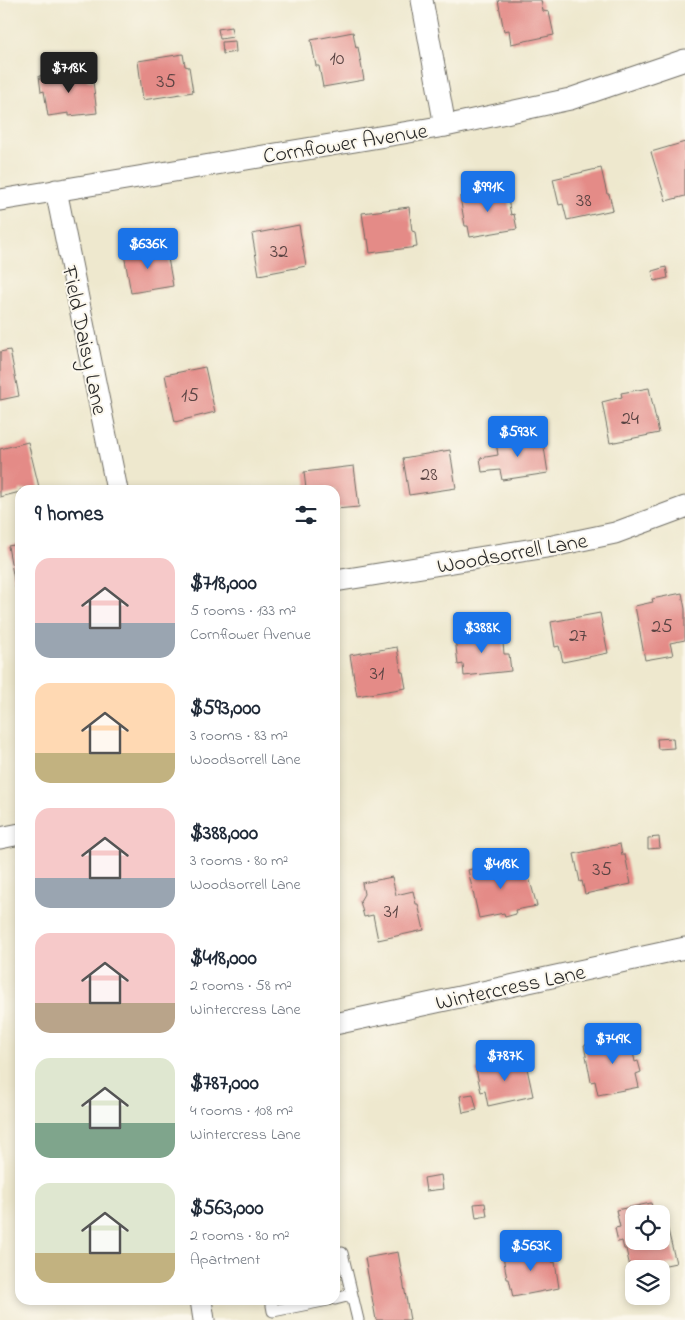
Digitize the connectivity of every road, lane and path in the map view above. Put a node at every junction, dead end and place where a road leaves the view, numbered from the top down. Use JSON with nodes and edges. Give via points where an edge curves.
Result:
{"nodes":[{"id":1,"x":422,"y":0,"type":"edge"},
{"id":2,"x":685,"y":60,"type":"edge"},
{"id":3,"x":446,"y":126,"type":"junction"},
{"id":4,"x":56,"y":190,"type":"junction"},
{"id":5,"x":0,"y":200,"type":"edge"},
{"id":6,"x":116,"y":485,"type":"edge"},
{"id":7,"x":685,"y":507,"type":"edge"},
{"id":8,"x":340,"y":579,"type":"edge"},
{"id":9,"x":15,"y":835,"type":"edge"},
{"id":10,"x":0,"y":838,"type":"edge"},
{"id":11,"x":685,"y":948,"type":"edge"},
{"id":12,"x":340,"y":1023,"type":"edge"},
{"id":13,"x":340,"y":1254,"type":"edge"},
{"id":14,"x":351,"y":1295,"type":"junction"},
{"id":15,"x":340,"y":1298,"type":"edge"},
{"id":16,"x":202,"y":1305,"type":"edge"},
{"id":17,"x":272,"y":1305,"type":"edge"},
{"id":18,"x":303,"y":1305,"type":"edge"},
{"id":19,"x":204,"y":1320,"type":"edge"},
{"id":20,"x":358,"y":1320,"type":"edge"}],
"edges":[{"from":1,"to":3,"type":"street"},
{"from":2,"to":3,"type":"street","name":"Cornflower Avenue","via":[[570,99]]},
{"from":3,"to":4,"type":"street","name":"Cornflower Avenue"},
{"from":4,"to":5,"type":"street","name":"Cornflower Avenue"},
{"from":4,"to":6,"type":"street","name":"Field Daisy Lane"},
{"from":7,"to":8,"type":"street","name":"Woodsorrell Lane","via":[[615,533],[554,546]]},
{"from":9,"to":10,"type":"street"},
{"from":11,"to":12,"type":"street","name":"Wintercress Lane"},
{"from":13,"to":14,"type":"lane"},
{"from":14,"to":15,"type":"lane"},
{"from":14,"to":20,"type":"lane"},
{"from":16,"to":19,"type":"street"},
{"from":17,"to":18,"type":"lane","via":[[273,1311]]}]}
